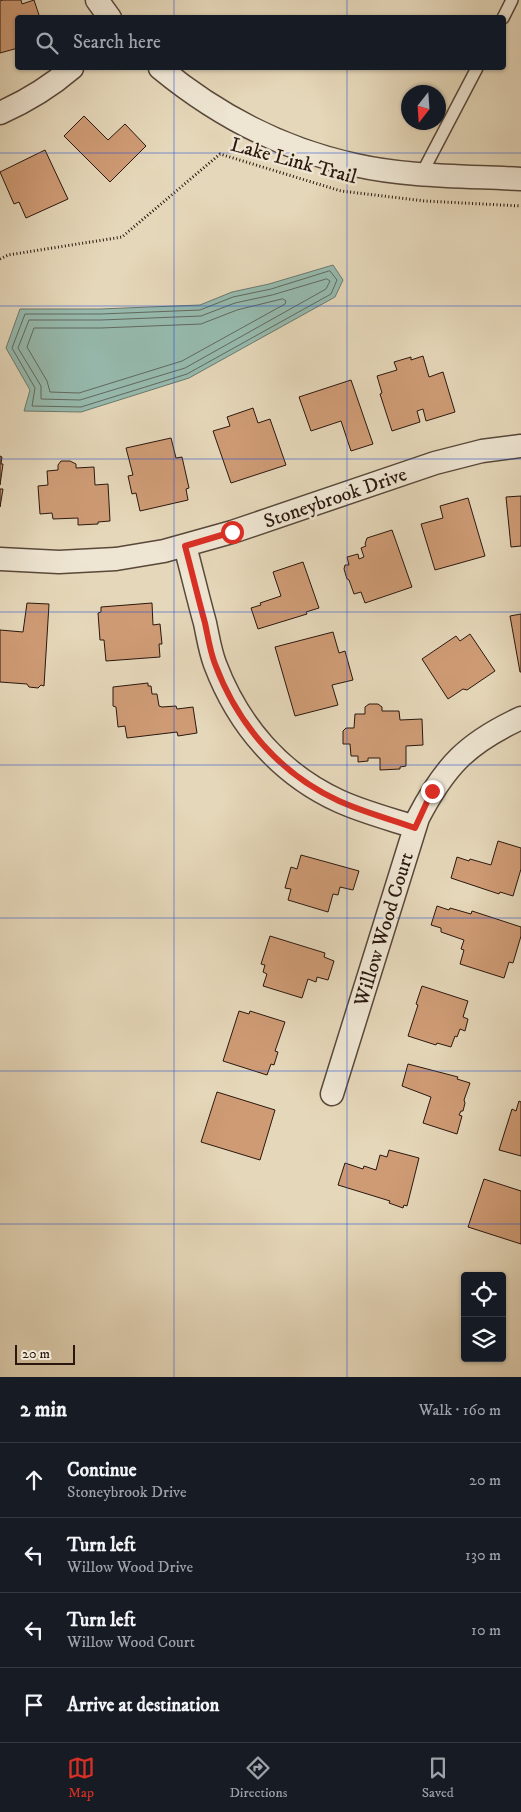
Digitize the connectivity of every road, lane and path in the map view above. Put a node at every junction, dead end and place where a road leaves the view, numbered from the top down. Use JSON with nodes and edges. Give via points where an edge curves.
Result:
{"nodes":[{"id":1,"x":97,"y":0,"type":"edge"},
{"id":2,"x":512,"y":0,"type":"edge"},
{"id":3,"x":108,"y":15,"type":"edge"},
{"id":4,"x":504,"y":15,"type":"edge"},
{"id":5,"x":70,"y":70,"type":"edge"},
{"id":6,"x":162,"y":70,"type":"edge"},
{"id":7,"x":476,"y":70,"type":"edge"},
{"id":8,"x":0,"y":114,"type":"edge"},
{"id":9,"x":422,"y":173,"type":"junction"},
{"id":10,"x":521,"y":179,"type":"edge"},
{"id":11,"x":521,"y":206,"type":"edge"},
{"id":12,"x":0,"y":259,"type":"edge"},
{"id":13,"x":521,"y":446,"type":"edge"},
{"id":14,"x":185,"y":546,"type":"junction"},
{"id":15,"x":0,"y":559,"type":"edge"},
{"id":16,"x":521,"y":718,"type":"edge"},
{"id":17,"x":415,"y":828,"type":"junction"},
{"id":18,"x":332,"y":1094,"type":"dead end"}],
"edges":[{"from":1,"to":3,"type":"street"},
{"from":2,"to":4,"type":"lane"},
{"from":5,"to":8,"type":"street","via":[[54,83]]},
{"from":6,"to":9,"type":"street","via":[[222,113],[262,134],[312,154],[356,166]]},
{"from":7,"to":9,"type":"lane"},
{"from":9,"to":10,"type":"street"},
{"from":11,"to":12,"type":"path","name":"Lake Link Trail","via":[[425,201],[340,191],[220,154],[122,237],[8,255]]},
{"from":13,"to":14,"type":"street","name":"Stoneybrook Drive","via":[[435,462]]},
{"from":14,"to":15,"type":"street","name":"Stoneybrook Drive","via":[[116,559],[59,562]]},
{"from":14,"to":17,"type":"street","via":[[214,662],[228,696],[262,745],[282,765],[311,786],[346,804]]},
{"from":16,"to":17,"type":"street","name":"Willow Wood Court","via":[[471,746],[451,766],[432,791]]},
{"from":17,"to":18,"type":"street","name":"Willow Wood Court"}]}
